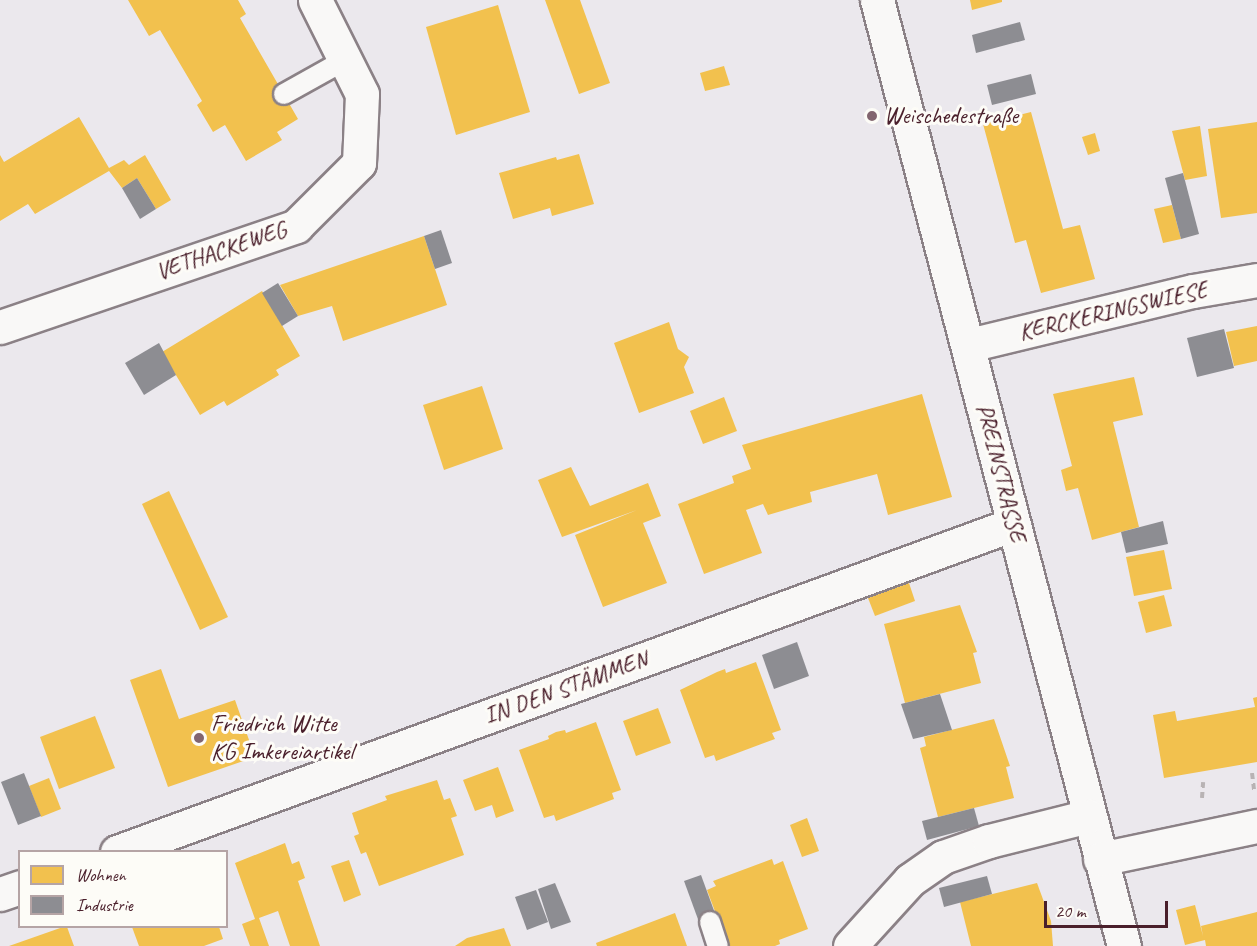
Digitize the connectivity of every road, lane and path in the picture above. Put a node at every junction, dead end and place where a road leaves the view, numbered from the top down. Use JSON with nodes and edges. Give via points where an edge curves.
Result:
{"nodes":[{"id":1,"x":315,"y":0,"type":"edge"},
{"id":2,"x":877,"y":0,"type":"edge"},
{"id":3,"x":345,"y":60,"type":"junction"},
{"id":4,"x":284,"y":94,"type":"dead end"},
{"id":5,"x":1257,"y":280,"type":"edge"},
{"id":6,"x":0,"y":327,"type":"edge"},
{"id":7,"x":969,"y":345,"type":"junction"},
{"id":8,"x":1014,"y":524,"type":"junction"},
{"id":9,"x":1089,"y":816,"type":"junction"},
{"id":10,"x":1257,"y":826,"type":"edge"},
{"id":11,"x":122,"y":850,"type":"edge"},
{"id":12,"x":1100,"y":859,"type":"junction"},
{"id":13,"x":18,"y":888,"type":"edge"},
{"id":14,"x":0,"y":894,"type":"edge"},
{"id":15,"x":710,"y":922,"type":"dead end"},
{"id":16,"x":864,"y":940,"type":"edge"},
{"id":17,"x":718,"y":946,"type":"edge"},
{"id":18,"x":1124,"y":946,"type":"edge"}],
"edges":[{"from":1,"to":3,"type":"street","name":"VETHACKEWEG"},
{"from":2,"to":7,"type":"street","name":"PREINSTRASSE"},
{"from":3,"to":4,"type":"lane"},
{"from":3,"to":6,"type":"street","name":"VETHACKEWEG","via":[[362,94],[359,163],[296,226]]},
{"from":5,"to":7,"type":"street","name":"KERCKERINGSWIESE","via":[[1193,291]]},
{"from":7,"to":8,"type":"street","name":"PREINSTRASSE"},
{"from":8,"to":9,"type":"street","name":"PREINSTRASSE"},
{"from":8,"to":11,"type":"street","name":"IN DEN STÄMMEN"},
{"from":9,"to":12,"type":"street","name":"PREINSTRASSE"},
{"from":9,"to":16,"type":"street","via":[[943,856],[910,880]]},
{"from":10,"to":12,"type":"street"},
{"from":12,"to":18,"type":"street","name":"PREINSTRASSE"},
{"from":13,"to":14,"type":"street"},
{"from":15,"to":17,"type":"lane"}]}
